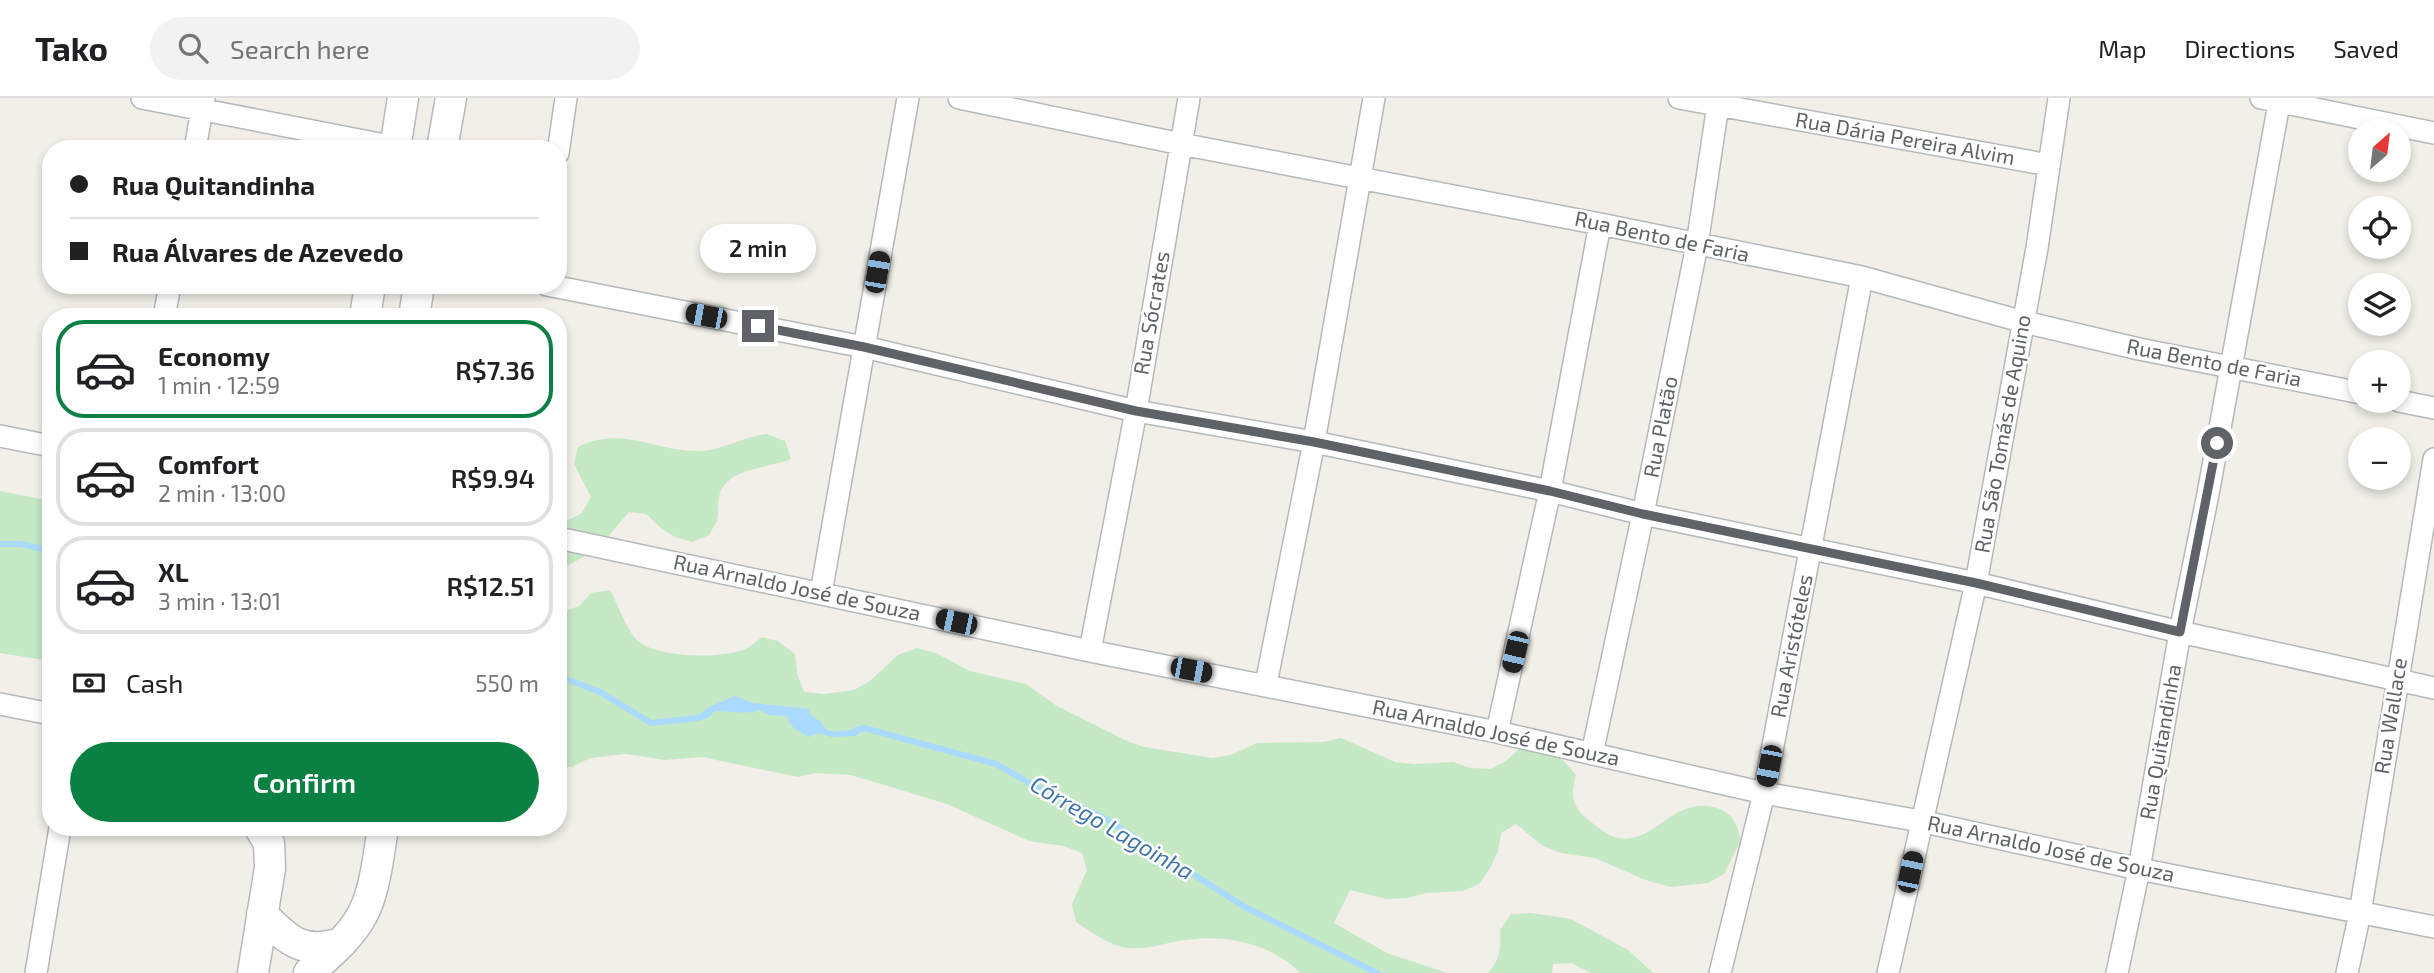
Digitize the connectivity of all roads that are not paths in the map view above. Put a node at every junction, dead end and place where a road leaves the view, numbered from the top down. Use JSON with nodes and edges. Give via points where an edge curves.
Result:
{"nodes":[{"id":1,"x":142,"y":98,"type":"edge"},
{"id":2,"x":403,"y":98,"type":"edge"},
{"id":3,"x":451,"y":98,"type":"edge"},
{"id":4,"x":566,"y":98,"type":"edge"},
{"id":5,"x":908,"y":98,"type":"edge"},
{"id":6,"x":959,"y":98,"type":"edge"},
{"id":7,"x":1189,"y":98,"type":"edge"},
{"id":8,"x":1374,"y":98,"type":"edge"},
{"id":9,"x":1679,"y":98,"type":"edge"},
{"id":10,"x":2059,"y":98,"type":"edge"},
{"id":11,"x":2273,"y":99,"type":"edge"},
{"id":12,"x":1718,"y":102,"type":"edge"},
{"id":13,"x":203,"y":104,"type":"edge"},
{"id":14,"x":2434,"y":134,"type":"edge"},
{"id":15,"x":197,"y":140,"type":"edge"},
{"id":16,"x":360,"y":140,"type":"edge"},
{"id":17,"x":396,"y":140,"type":"edge"},
{"id":18,"x":444,"y":140,"type":"edge"},
{"id":19,"x":560,"y":140,"type":"edge"},
{"id":20,"x":1181,"y":144,"type":"junction"},
{"id":21,"x":2049,"y":165,"type":"junction"},
{"id":22,"x":1361,"y":178,"type":"junction"},
{"id":23,"x":1600,"y":223,"type":"junction"},
{"id":24,"x":1697,"y":245,"type":"junction"},
{"id":25,"x":1862,"y":276,"type":"junction"},
{"id":26,"x":567,"y":289,"type":"edge"},
{"id":27,"x":2024,"y":322,"type":"junction"},
{"id":28,"x":864,"y":347,"type":"junction"},
{"id":29,"x":2231,"y":368,"type":"junction"},
{"id":30,"x":2348,"y":390,"type":"edge"},
{"id":31,"x":2411,"y":403,"type":"edge"},
{"id":32,"x":2434,"y":408,"type":"edge"},
{"id":33,"x":1136,"y":411,"type":"junction"},
{"id":34,"x":0,"y":436,"type":"edge"},
{"id":35,"x":1314,"y":442,"type":"junction"},
{"id":36,"x":42,"y":444,"type":"edge"},
{"id":37,"x":2434,"y":459,"type":"edge"},
{"id":38,"x":1550,"y":491,"type":"junction"},
{"id":39,"x":1643,"y":514,"type":"junction"},
{"id":40,"x":567,"y":540,"type":"edge"},
{"id":41,"x":1810,"y":550,"type":"junction"},
{"id":42,"x":1976,"y":583,"type":"junction"},
{"id":43,"x":821,"y":593,"type":"junction"},
{"id":44,"x":2180,"y":632,"type":"junction"},
{"id":45,"x":1090,"y":651,"type":"junction"},
{"id":46,"x":2397,"y":681,"type":"junction"},
{"id":47,"x":1266,"y":684,"type":"junction"},
{"id":48,"x":2434,"y":688,"type":"edge"},
{"id":49,"x":0,"y":704,"type":"edge"},
{"id":50,"x":42,"y":711,"type":"edge"},
{"id":51,"x":1497,"y":732,"type":"junction"},
{"id":52,"x":1592,"y":754,"type":"junction"},
{"id":53,"x":1764,"y":793,"type":"junction"},
{"id":54,"x":1920,"y":821,"type":"junction"},
{"id":55,"x":59,"y":836,"type":"edge"},
{"id":56,"x":264,"y":836,"type":"edge"},
{"id":57,"x":382,"y":836,"type":"edge"},
{"id":58,"x":2139,"y":869,"type":"junction"},
{"id":59,"x":2360,"y":913,"type":"junction"},
{"id":60,"x":262,"y":914,"type":"junction"},
{"id":61,"x":2434,"y":927,"type":"edge"},
{"id":62,"x":341,"y":943,"type":"junction"},
{"id":63,"x":36,"y":973,"type":"edge"},
{"id":64,"x":253,"y":973,"type":"edge"},
{"id":65,"x":309,"y":973,"type":"edge"},
{"id":66,"x":1720,"y":973,"type":"edge"},
{"id":67,"x":1888,"y":973,"type":"edge"},
{"id":68,"x":2117,"y":973,"type":"edge"},
{"id":69,"x":2347,"y":973,"type":"edge"}],
"edges":[{"from":1,"to":13,"type":"street"},
{"from":2,"to":17,"type":"main road"},
{"from":3,"to":18,"type":"main road"},
{"from":4,"to":19,"type":"street"},
{"from":5,"to":28,"type":"street"},
{"from":6,"to":20,"type":"street","name":"Rua Bento de Faria"},
{"from":7,"to":20,"type":"street","name":"Rua Sócrates"},
{"from":8,"to":22,"type":"street"},
{"from":9,"to":12,"type":"street","name":"Rua Dária Pereira Alvim"},
{"from":10,"to":21,"type":"street","name":"Rua São Tomás de Aquino"},
{"from":11,"to":14,"type":"street"},
{"from":11,"to":29,"type":"street","name":"Rua Quitandinha"},
{"from":12,"to":21,"type":"street","name":"Rua Dária Pereira Alvim"},
{"from":12,"to":24,"type":"street","name":"Rua Platão"},
{"from":13,"to":15,"type":"street"},
{"from":13,"to":16,"type":"street"},
{"from":20,"to":22,"type":"street","name":"Rua Bento de Faria"},
{"from":20,"to":33,"type":"street","name":"Rua Sócrates"},
{"from":21,"to":27,"type":"street","name":"Rua São Tomás de Aquino"},
{"from":22,"to":23,"type":"street","name":"Rua Bento de Faria"},
{"from":22,"to":35,"type":"street"},
{"from":23,"to":24,"type":"street","name":"Rua Bento de Faria"},
{"from":23,"to":38,"type":"street"},
{"from":24,"to":25,"type":"street","name":"Rua Bento de Faria"},
{"from":24,"to":39,"type":"street","name":"Rua Platão"},
{"from":25,"to":27,"type":"street","name":"Rua Bento de Faria"},
{"from":25,"to":41,"type":"street","name":"Rua Aristóteles"},
{"from":26,"to":28,"type":"street"},
{"from":27,"to":29,"type":"street","name":"Rua Bento de Faria"},
{"from":27,"to":42,"type":"street","name":"Rua São Tomás de Aquino"},
{"from":28,"to":33,"type":"street"},
{"from":28,"to":43,"type":"street"},
{"from":29,"to":30,"type":"street","name":"Rua Bento de Faria"},
{"from":29,"to":44,"type":"street","name":"Rua Quitandinha"},
{"from":31,"to":32,"type":"street"},
{"from":33,"to":35,"type":"street"},
{"from":33,"to":45,"type":"street","name":"Rua Sócrates"},
{"from":34,"to":36,"type":"street"},
{"from":35,"to":38,"type":"street"},
{"from":35,"to":47,"type":"street"},
{"from":37,"to":46,"type":"street","name":"Rua Wallace"},
{"from":38,"to":39,"type":"street"},
{"from":38,"to":51,"type":"street"},
{"from":39,"to":41,"type":"street"},
{"from":39,"to":52,"type":"street","name":"Rua Platão"},
{"from":40,"to":43,"type":"street","name":"Rua Arnaldo José de Souza"},
{"from":41,"to":42,"type":"street"},
{"from":41,"to":53,"type":"street","name":"Rua Aristóteles"},
{"from":42,"to":44,"type":"street"},
{"from":42,"to":54,"type":"street","name":"Rua São Tomás de Aquino"},
{"from":43,"to":45,"type":"street","name":"Rua Arnaldo José de Souza"},
{"from":44,"to":46,"type":"street"},
{"from":44,"to":58,"type":"street","name":"Rua Quitandinha"},
{"from":45,"to":47,"type":"street","name":"Rua Arnaldo José de Souza"},
{"from":46,"to":48,"type":"street"},
{"from":46,"to":59,"type":"street","name":"Rua Wallace"},
{"from":47,"to":51,"type":"street","name":"Rua Arnaldo José de Souza"},
{"from":49,"to":50,"type":"street"},
{"from":51,"to":52,"type":"street","name":"Rua Arnaldo José de Souza"},
{"from":52,"to":53,"type":"street","name":"Rua Arnaldo José de Souza"},
{"from":53,"to":54,"type":"street","name":"Rua Arnaldo José de Souza"},
{"from":53,"to":66,"type":"street","name":"Rua Aristóteles"},
{"from":54,"to":58,"type":"street","name":"Rua Arnaldo José de Souza"},
{"from":54,"to":67,"type":"street","name":"Rua São Tomás de Aquino"},
{"from":55,"to":63,"type":"street"},
{"from":56,"to":60,"type":"main road","via":[[270,868]]},
{"from":57,"to":62,"type":"main road","via":[[375,881],[360,920]]},
{"from":58,"to":59,"type":"street","name":"Rua Arnaldo José de Souza"},
{"from":58,"to":68,"type":"street","name":"Rua Quitandinha"},
{"from":59,"to":61,"type":"street","name":"Rua Arnaldo José de Souza"},
{"from":59,"to":69,"type":"street","name":"Rua Wallace"},
{"from":60,"to":62,"type":"main road","via":[[291,942],[323,949]]},
{"from":60,"to":64,"type":"main road"},
{"from":62,"to":65,"type":"main road"}]}
